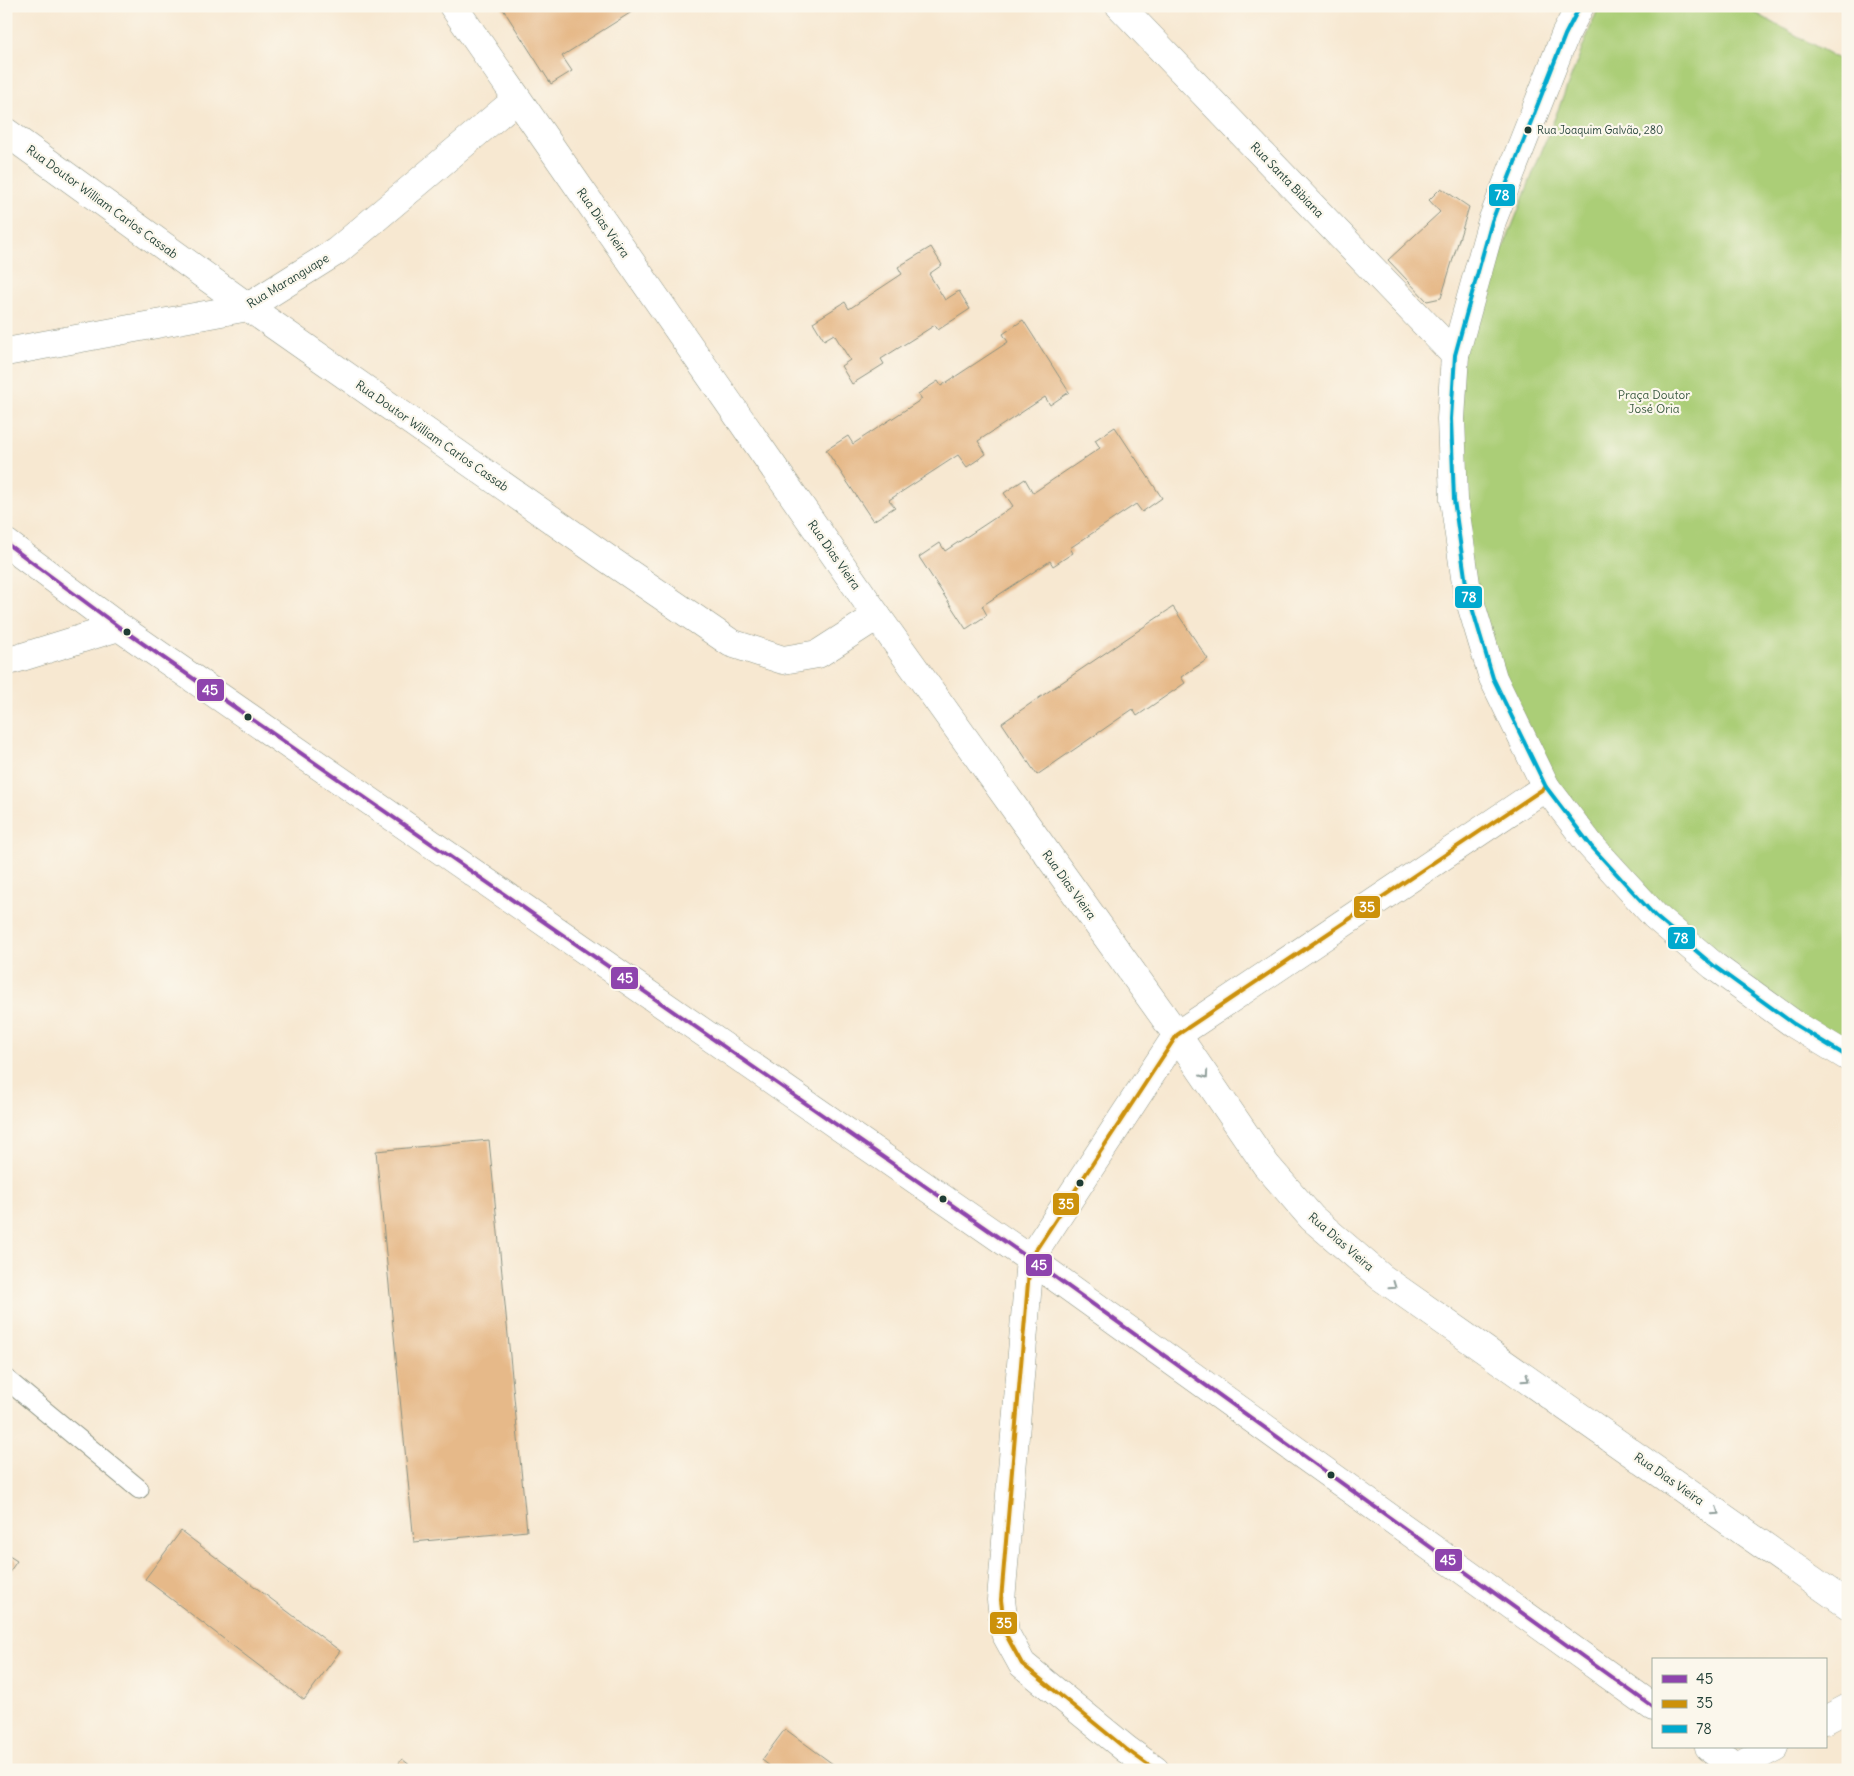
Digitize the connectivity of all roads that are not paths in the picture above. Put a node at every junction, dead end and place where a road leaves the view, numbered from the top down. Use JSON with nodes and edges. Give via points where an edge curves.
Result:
{"nodes":[{"id":1,"x":453,"y":6,"type":"edge"},
{"id":2,"x":1120,"y":6,"type":"edge"},
{"id":3,"x":1580,"y":6,"type":"edge"},
{"id":4,"x":517,"y":100,"type":"junction"},
{"id":5,"x":6,"y":132,"type":"edge"},
{"id":6,"x":248,"y":307,"type":"junction"},
{"id":7,"x":6,"y":352,"type":"edge"},
{"id":8,"x":1455,"y":355,"type":"junction"},
{"id":9,"x":6,"y":543,"type":"edge"},
{"id":10,"x":877,"y":616,"type":"junction"},
{"id":11,"x":118,"y":627,"type":"junction"},
{"id":12,"x":6,"y":662,"type":"edge"},
{"id":13,"x":1546,"y":787,"type":"junction"},
{"id":14,"x":1177,"y":1035,"type":"junction"},
{"id":15,"x":1848,"y":1057,"type":"edge"},
{"id":16,"x":1030,"y":1259,"type":"junction"},
{"id":17,"x":6,"y":1379,"type":"edge"},
{"id":18,"x":139,"y":1489,"type":"dead end"},
{"id":19,"x":1848,"y":1605,"type":"edge"},
{"id":20,"x":1652,"y":1706,"type":"edge"},
{"id":21,"x":1848,"y":1708,"type":"edge"},
{"id":22,"x":1826,"y":1719,"type":"edge"},
{"id":23,"x":1710,"y":1748,"type":"edge"},
{"id":24,"x":1772,"y":1748,"type":"edge"},
{"id":25,"x":1738,"y":1769,"type":"edge"},
{"id":26,"x":1155,"y":1770,"type":"edge"}],
"edges":[{"from":1,"to":4,"type":"street","name":"Rua Dias Vieira"},
{"from":2,"to":8,"type":"street","name":"Rua Santa Bibiana"},
{"from":3,"to":8,"type":"street","via":[[1492,221]]},
{"from":4,"to":6,"type":"street","name":"Rua Maranguape","via":[[337,251]]},
{"from":4,"to":10,"type":"street","name":"Rua Dias Vieira"},
{"from":5,"to":6,"type":"street","name":"Rua Doutor William Carlos Cassab"},
{"from":6,"to":7,"type":"street","name":"Rua Maranguape"},
{"from":6,"to":10,"type":"street","name":"Rua Doutor William Carlos Cassab","via":[[731,643],[783,660],[818,654]]},
{"from":8,"to":13,"type":"street","via":[[1451,419],[1454,500],[1467,591],[1493,678]]},
{"from":9,"to":11,"type":"street"},
{"from":10,"to":14,"type":"street","name":"Rua Dias Vieira"},
{"from":11,"to":12,"type":"street"},
{"from":11,"to":16,"type":"street"},
{"from":13,"to":14,"type":"street"},
{"from":13,"to":15,"type":"street","via":[[1591,846],[1655,916],[1722,972],[1794,1024]]},
{"from":14,"to":16,"type":"street"},
{"from":14,"to":19,"type":"street","name":"Rua Dias Vieira","one_way":true,"via":[[1266,1165],[1312,1218],[1360,1259],[1389,1283]]},
{"from":16,"to":20,"type":"street"},
{"from":16,"to":26,"type":"street","via":[[1001,1600],[1005,1634],[1022,1664]]},
{"from":17,"to":18,"type":"lane"},
{"from":21,"to":22,"type":"street"},
{"from":23,"to":25,"type":"street"},
{"from":24,"to":25,"type":"street"}]}
